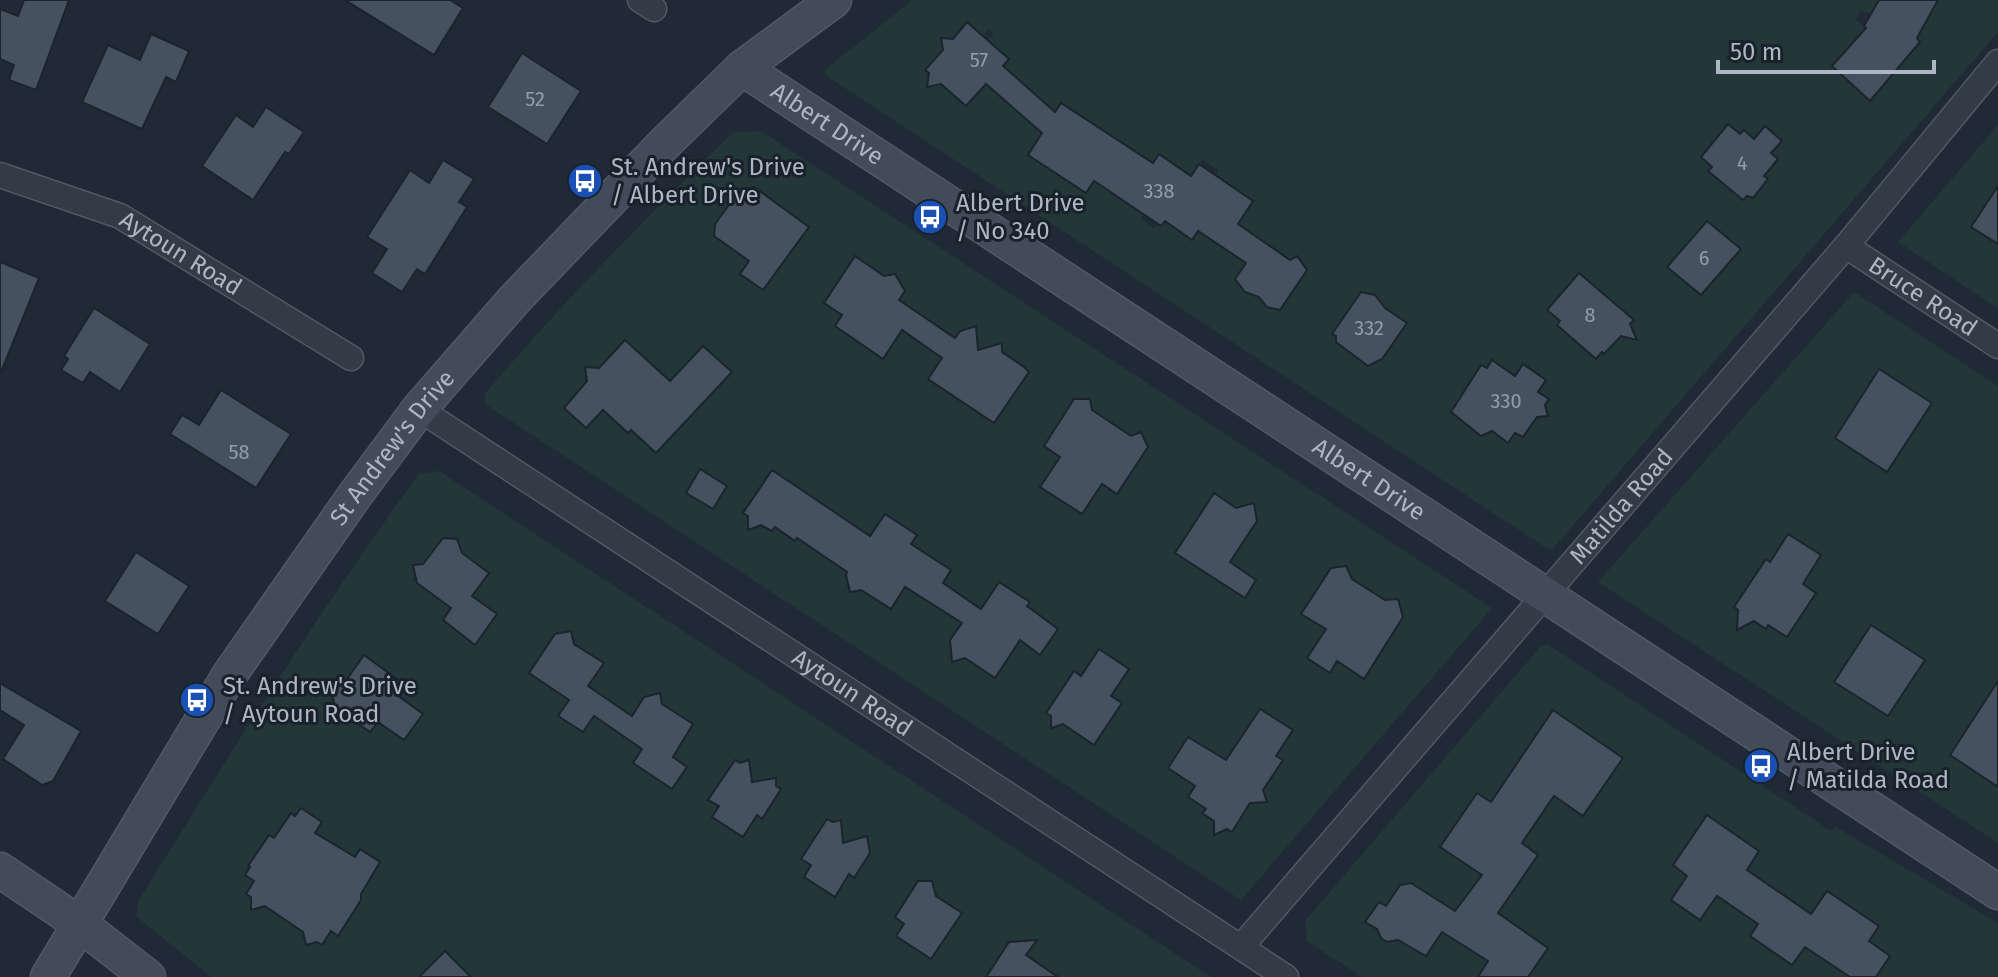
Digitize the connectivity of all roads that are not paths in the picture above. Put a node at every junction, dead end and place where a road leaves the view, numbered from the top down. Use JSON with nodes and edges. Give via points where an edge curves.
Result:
{"nodes":[{"id":1,"x":834,"y":0,"type":"edge"},
{"id":2,"x":1998,"y":62,"type":"edge"},
{"id":3,"x":742,"y":68,"type":"junction"},
{"id":4,"x":0,"y":175,"type":"edge"},
{"id":5,"x":1846,"y":246,"type":"junction"},
{"id":6,"x":1998,"y":346,"type":"edge"},
{"id":7,"x":351,"y":358,"type":"dead end"},
{"id":8,"x":419,"y":409,"type":"junction"},
{"id":9,"x":1546,"y":594,"type":"junction"},
{"id":10,"x":0,"y":870,"type":"edge"},
{"id":11,"x":1998,"y":892,"type":"edge"},
{"id":12,"x":80,"y":924,"type":"junction"},
{"id":13,"x":1241,"y":947,"type":"junction"},
{"id":14,"x":48,"y":977,"type":"edge"},
{"id":15,"x":148,"y":977,"type":"edge"},
{"id":16,"x":1286,"y":977,"type":"edge"}],
"edges":[{"from":1,"to":3,"type":"street","name":"St Andrew's Drive"},
{"from":2,"to":5,"type":"street","name":"Matilda Road"},
{"from":3,"to":8,"type":"street","name":"St Andrew's Drive","via":[[566,244]]},
{"from":3,"to":9,"type":"street","name":"Albert Drive"},
{"from":4,"to":7,"type":"street","name":"Aytoun Road","via":[[120,216]]},
{"from":5,"to":6,"type":"street","name":"Bruce Road"},
{"from":5,"to":9,"type":"street","name":"Matilda Road"},
{"from":8,"to":12,"type":"street","name":"St Andrew's Drive","via":[[230,674]]},
{"from":8,"to":13,"type":"street","name":"Aytoun Road"},
{"from":9,"to":11,"type":"street","name":"Albert Drive"},
{"from":9,"to":13,"type":"street","name":"Matilda Road"},
{"from":10,"to":12,"type":"street"},
{"from":12,"to":14,"type":"street","name":"St Andrew's Drive"},
{"from":12,"to":15,"type":"street"},
{"from":13,"to":16,"type":"street","name":"Aytoun Road"}]}
